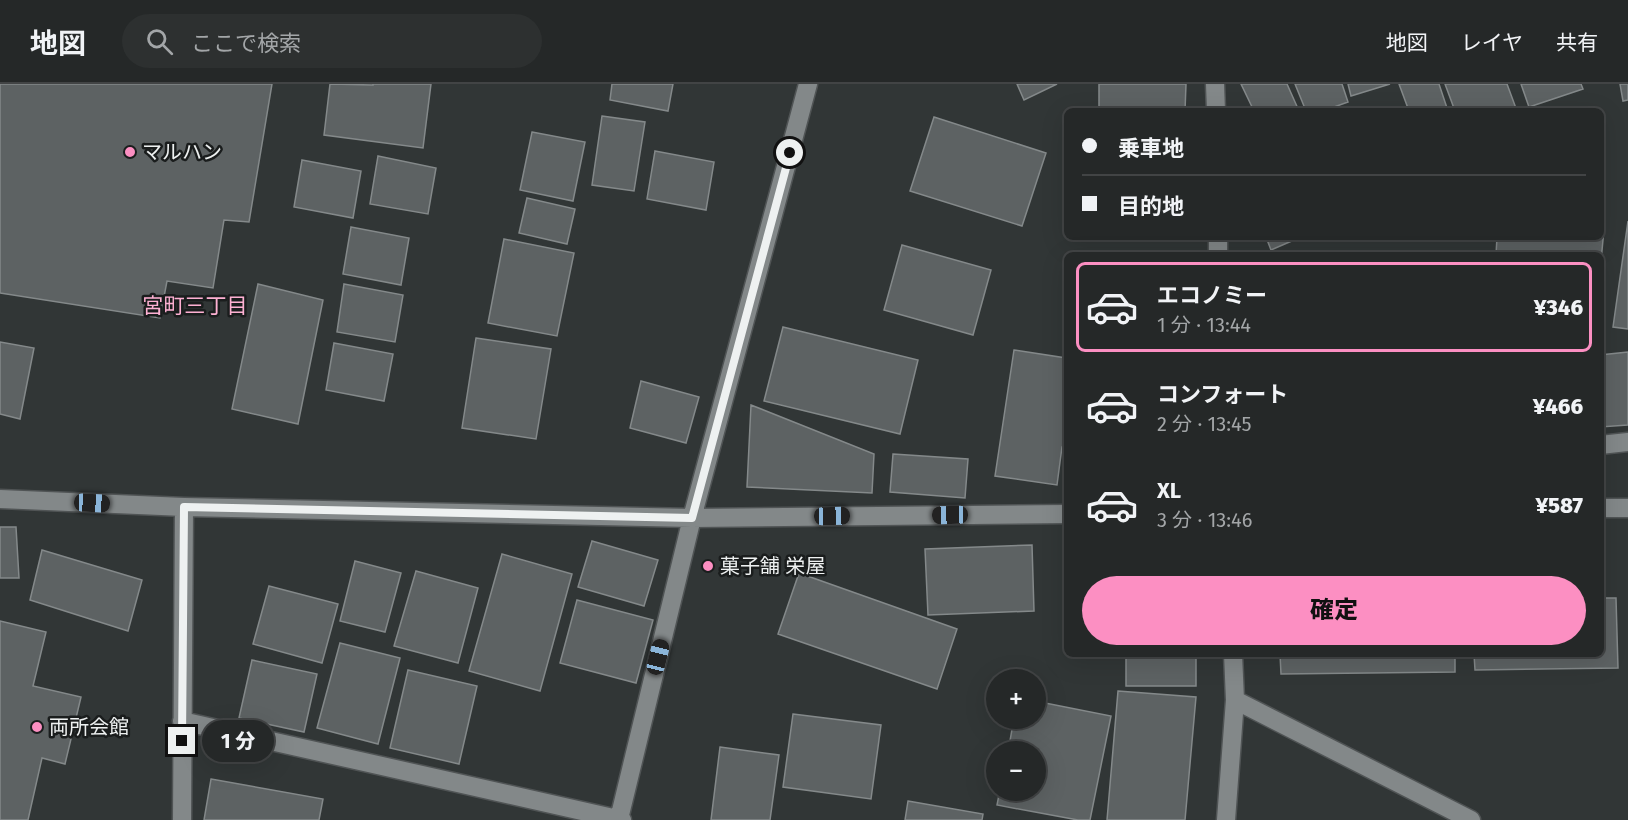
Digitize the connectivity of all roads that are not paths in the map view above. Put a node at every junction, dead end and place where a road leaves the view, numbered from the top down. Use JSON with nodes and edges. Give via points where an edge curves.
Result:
{"nodes":[{"id":1,"x":808,"y":84,"type":"edge"},
{"id":2,"x":1215,"y":84,"type":"edge"},
{"id":3,"x":1216,"y":108,"type":"edge"},
{"id":4,"x":1628,"y":442,"type":"edge"},
{"id":5,"x":1604,"y":445,"type":"edge"},
{"id":6,"x":0,"y":499,"type":"edge"},
{"id":7,"x":184,"y":507,"type":"junction"},
{"id":8,"x":1604,"y":508,"type":"edge"},
{"id":9,"x":1628,"y":508,"type":"edge"},
{"id":10,"x":1064,"y":514,"type":"edge"},
{"id":11,"x":692,"y":518,"type":"junction"},
{"id":12,"x":1233,"y":657,"type":"edge"},
{"id":13,"x":1235,"y":700,"type":"junction"},
{"id":14,"x":182,"y":722,"type":"junction"},
{"id":15,"x":182,"y":820,"type":"edge"},
{"id":16,"x":620,"y":820,"type":"edge"},
{"id":17,"x":1226,"y":820,"type":"edge"},
{"id":18,"x":1471,"y":820,"type":"edge"}],
"edges":[{"from":1,"to":11,"type":"street"},
{"from":2,"to":3,"type":"street"},
{"from":4,"to":5,"type":"street"},
{"from":6,"to":7,"type":"street"},
{"from":7,"to":11,"type":"street"},
{"from":7,"to":14,"type":"street"},
{"from":8,"to":9,"type":"street"},
{"from":10,"to":11,"type":"street"},
{"from":11,"to":16,"type":"street"},
{"from":12,"to":13,"type":"street"},
{"from":13,"to":17,"type":"street"},
{"from":13,"to":18,"type":"street"},
{"from":14,"to":15,"type":"street"},
{"from":14,"to":16,"type":"street"}]}
